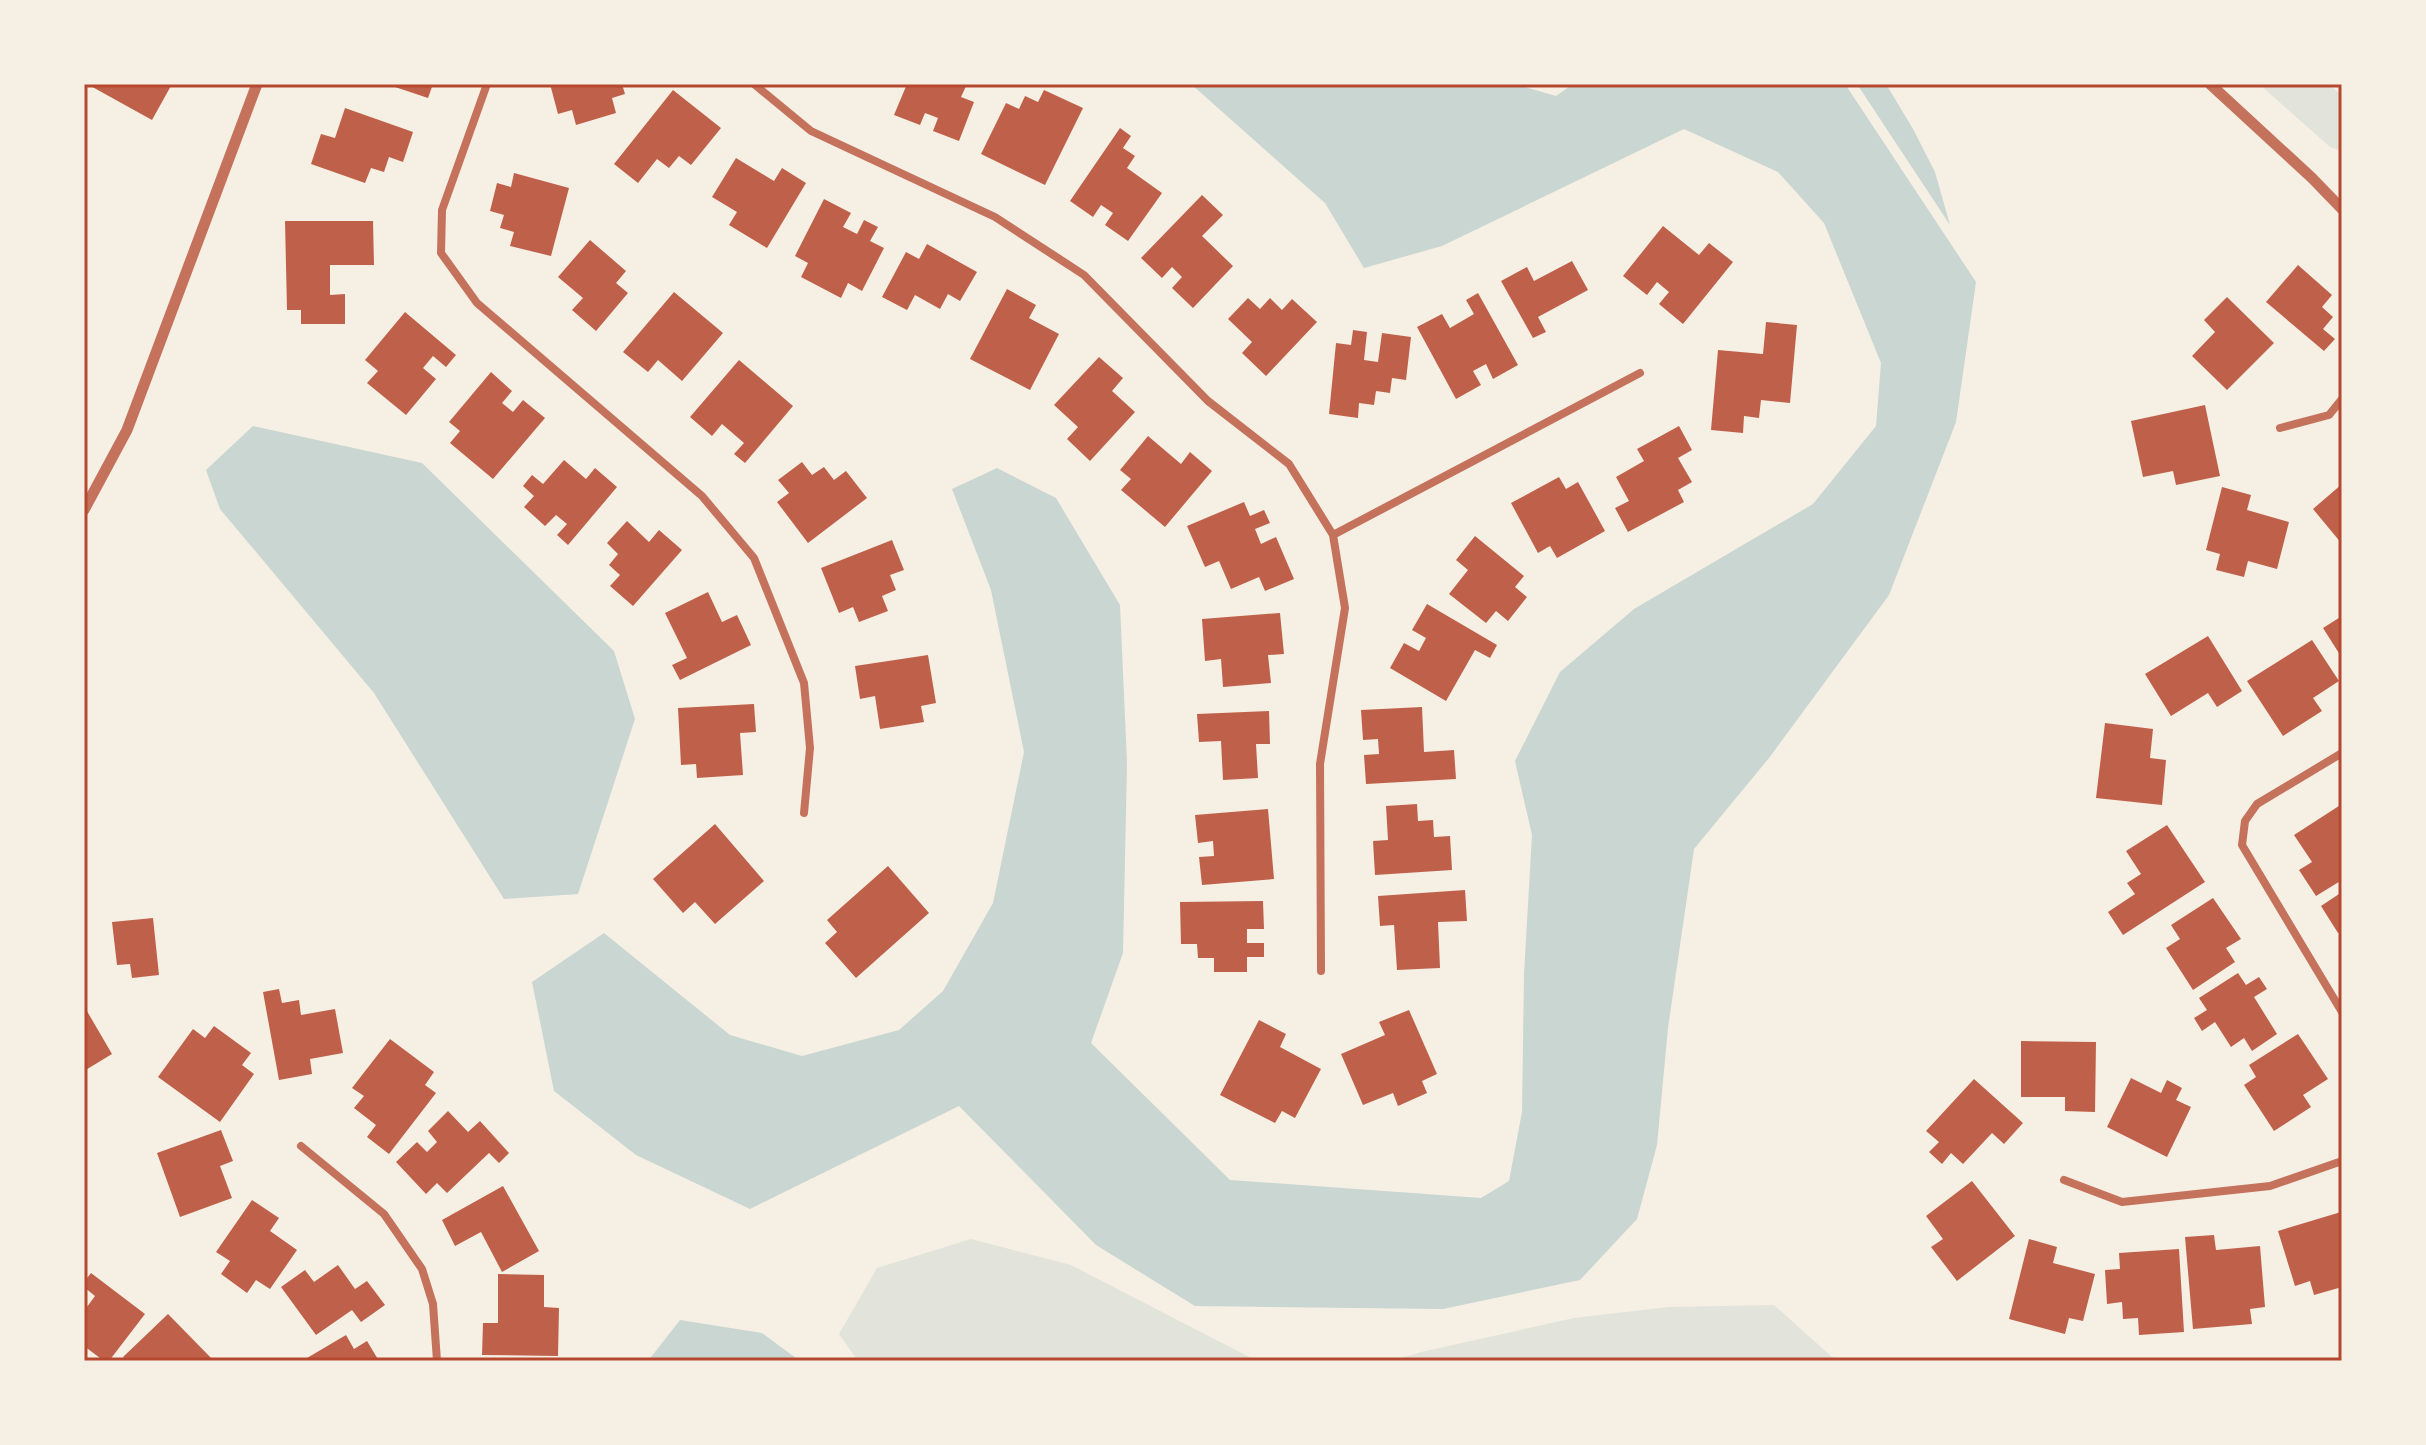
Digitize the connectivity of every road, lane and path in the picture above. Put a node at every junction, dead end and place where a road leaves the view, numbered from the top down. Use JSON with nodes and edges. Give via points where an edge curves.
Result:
{"nodes":[{"id":1,"x":257,"y":84,"type":"edge"},
{"id":2,"x":487,"y":84,"type":"edge"},
{"id":3,"x":754,"y":84,"type":"edge"},
{"id":4,"x":2210,"y":84,"type":"edge"},
{"id":5,"x":2342,"y":209,"type":"edge"},
{"id":6,"x":1640,"y":373,"type":"dead end"},
{"id":7,"x":2342,"y":399,"type":"edge"},
{"id":8,"x":2280,"y":428,"type":"dead end"},
{"id":9,"x":84,"y":510,"type":"edge"},
{"id":10,"x":1333,"y":535,"type":"junction"},
{"id":11,"x":2342,"y":753,"type":"edge"},
{"id":12,"x":804,"y":813,"type":"dead end"},
{"id":13,"x":1321,"y":971,"type":"dead end"},
{"id":14,"x":2342,"y":1012,"type":"edge"},
{"id":15,"x":301,"y":1146,"type":"dead end"},
{"id":16,"x":2342,"y":1161,"type":"edge"},
{"id":17,"x":2064,"y":1180,"type":"dead end"},
{"id":18,"x":437,"y":1361,"type":"edge"}],
"edges":[{"from":1,"to":9,"type":"street","via":[[127,430]]},
{"from":2,"to":12,"type":"street","via":[[442,210],[441,253],[477,303],[702,496],[754,558],[804,683],[810,748]]},
{"from":3,"to":10,"type":"street","via":[[811,131],[995,217],[1084,275],[1208,401],[1289,464]]},
{"from":4,"to":5,"type":"street"},
{"from":6,"to":10,"type":"street"},
{"from":7,"to":8,"type":"street","via":[[2329,415]]},
{"from":10,"to":13,"type":"street","via":[[1345,608],[1320,764]]},
{"from":11,"to":14,"type":"street","via":[[2257,804],[2245,821],[2242,845]]},
{"from":15,"to":18,"type":"street","via":[[384,1214],[422,1269],[433,1304]]},
{"from":16,"to":17,"type":"street","via":[[2270,1186],[2122,1202]]}]}
